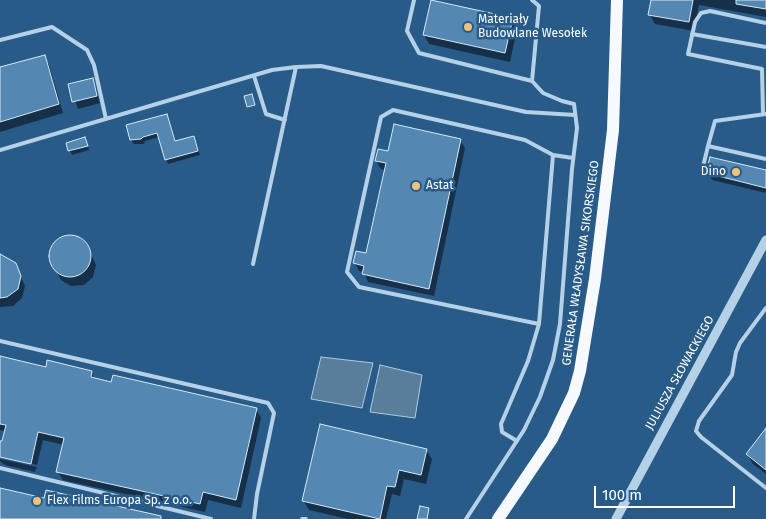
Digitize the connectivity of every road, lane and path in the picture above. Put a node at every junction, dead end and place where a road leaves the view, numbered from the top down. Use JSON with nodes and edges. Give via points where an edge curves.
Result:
{"nodes":[{"id":1,"x":414,"y":0,"type":"edge"},
{"id":2,"x":532,"y":0,"type":"edge"},
{"id":3,"x":617,"y":0,"type":"edge"},
{"id":4,"x":766,"y":23,"type":"edge"},
{"id":5,"x":692,"y":34,"type":"junction"},
{"id":6,"x":0,"y":40,"type":"edge"},
{"id":7,"x":766,"y":47,"type":"edge"},
{"id":8,"x":296,"y":67,"type":"junction"},
{"id":9,"x":764,"y":69,"type":"edge"},
{"id":10,"x":254,"y":76,"type":"junction"},
{"id":11,"x":532,"y":81,"type":"junction"},
{"id":12,"x":764,"y":114,"type":"edge"},
{"id":13,"x":574,"y":115,"type":"junction"},
{"id":14,"x":106,"y":119,"type":"junction"},
{"id":15,"x":285,"y":120,"type":"junction"},
{"id":16,"x":708,"y":146,"type":"junction"},
{"id":17,"x":0,"y":150,"type":"edge"},
{"id":18,"x":553,"y":155,"type":"junction"},
{"id":19,"x":573,"y":158,"type":"junction"},
{"id":20,"x":766,"y":159,"type":"edge"},
{"id":21,"x":702,"y":171,"type":"dead end"},
{"id":22,"x":766,"y":240,"type":"edge"},
{"id":23,"x":253,"y":264,"type":"dead end"},
{"id":24,"x":766,"y":308,"type":"edge"},
{"id":25,"x":539,"y":324,"type":"junction"},
{"id":26,"x":0,"y":341,"type":"edge"},
{"id":27,"x":517,"y":441,"type":"junction"},
{"id":28,"x":0,"y":468,"type":"edge"},
{"id":29,"x":766,"y":488,"type":"edge"},
{"id":30,"x":502,"y":516,"type":"edge"},
{"id":31,"x":211,"y":519,"type":"edge"},
{"id":32,"x":254,"y":519,"type":"edge"},
{"id":33,"x":466,"y":519,"type":"edge"},
{"id":34,"x":616,"y":519,"type":"edge"}],
"edges":[{"from":1,"to":11,"type":"lane","via":[[407,31],[419,53]]},
{"from":2,"to":11,"type":"lane","via":[[540,6]]},
{"from":3,"to":30,"type":"main road","name":"GENERAŁA WŁADYSŁAWA SIKORSKIEGO","via":[[608,177],[580,371],[559,426]]},
{"from":4,"to":5,"type":"lane","via":[[710,11],[700,13]]},
{"from":5,"to":7,"type":"lane"},
{"from":5,"to":9,"type":"lane","via":[[688,54]]},
{"from":6,"to":14,"type":"lane","via":[[52,27],[88,50]]},
{"from":8,"to":10,"type":"lane"},
{"from":8,"to":13,"type":"lane","via":[[321,66],[526,112]]},
{"from":8,"to":15,"type":"lane"},
{"from":9,"to":12,"type":"lane"},
{"from":10,"to":14,"type":"lane"},
{"from":10,"to":15,"type":"lane","via":[[266,114]]},
{"from":11,"to":13,"type":"lane","via":[[543,93],[574,104]]},
{"from":12,"to":16,"type":"lane","via":[[715,121]]},
{"from":13,"to":19,"type":"lane","via":[[577,128]]},
{"from":14,"to":17,"type":"lane"},
{"from":15,"to":23,"type":"lane"},
{"from":16,"to":20,"type":"lane"},
{"from":16,"to":21,"type":"lane"},
{"from":18,"to":19,"type":"lane"},
{"from":18,"to":25,"type":"lane"},
{"from":18,"to":25,"type":"lane","via":[[525,140],[393,110],[382,117],[347,272],[359,287]]},
{"from":19,"to":27,"type":"lane","via":[[556,343],[540,397]]},
{"from":22,"to":34,"type":"street","name":"JULIUSZA SŁOWACKIEGO"},
{"from":24,"to":29,"type":"lane","via":[[740,343],[732,375],[696,430]]},
{"from":25,"to":27,"type":"lane","via":[[528,361],[501,424],[502,432]]},
{"from":26,"to":32,"type":"lane","via":[[268,404],[274,412],[256,494]]},
{"from":27,"to":33,"type":"lane"},
{"from":28,"to":31,"type":"lane"}]}
